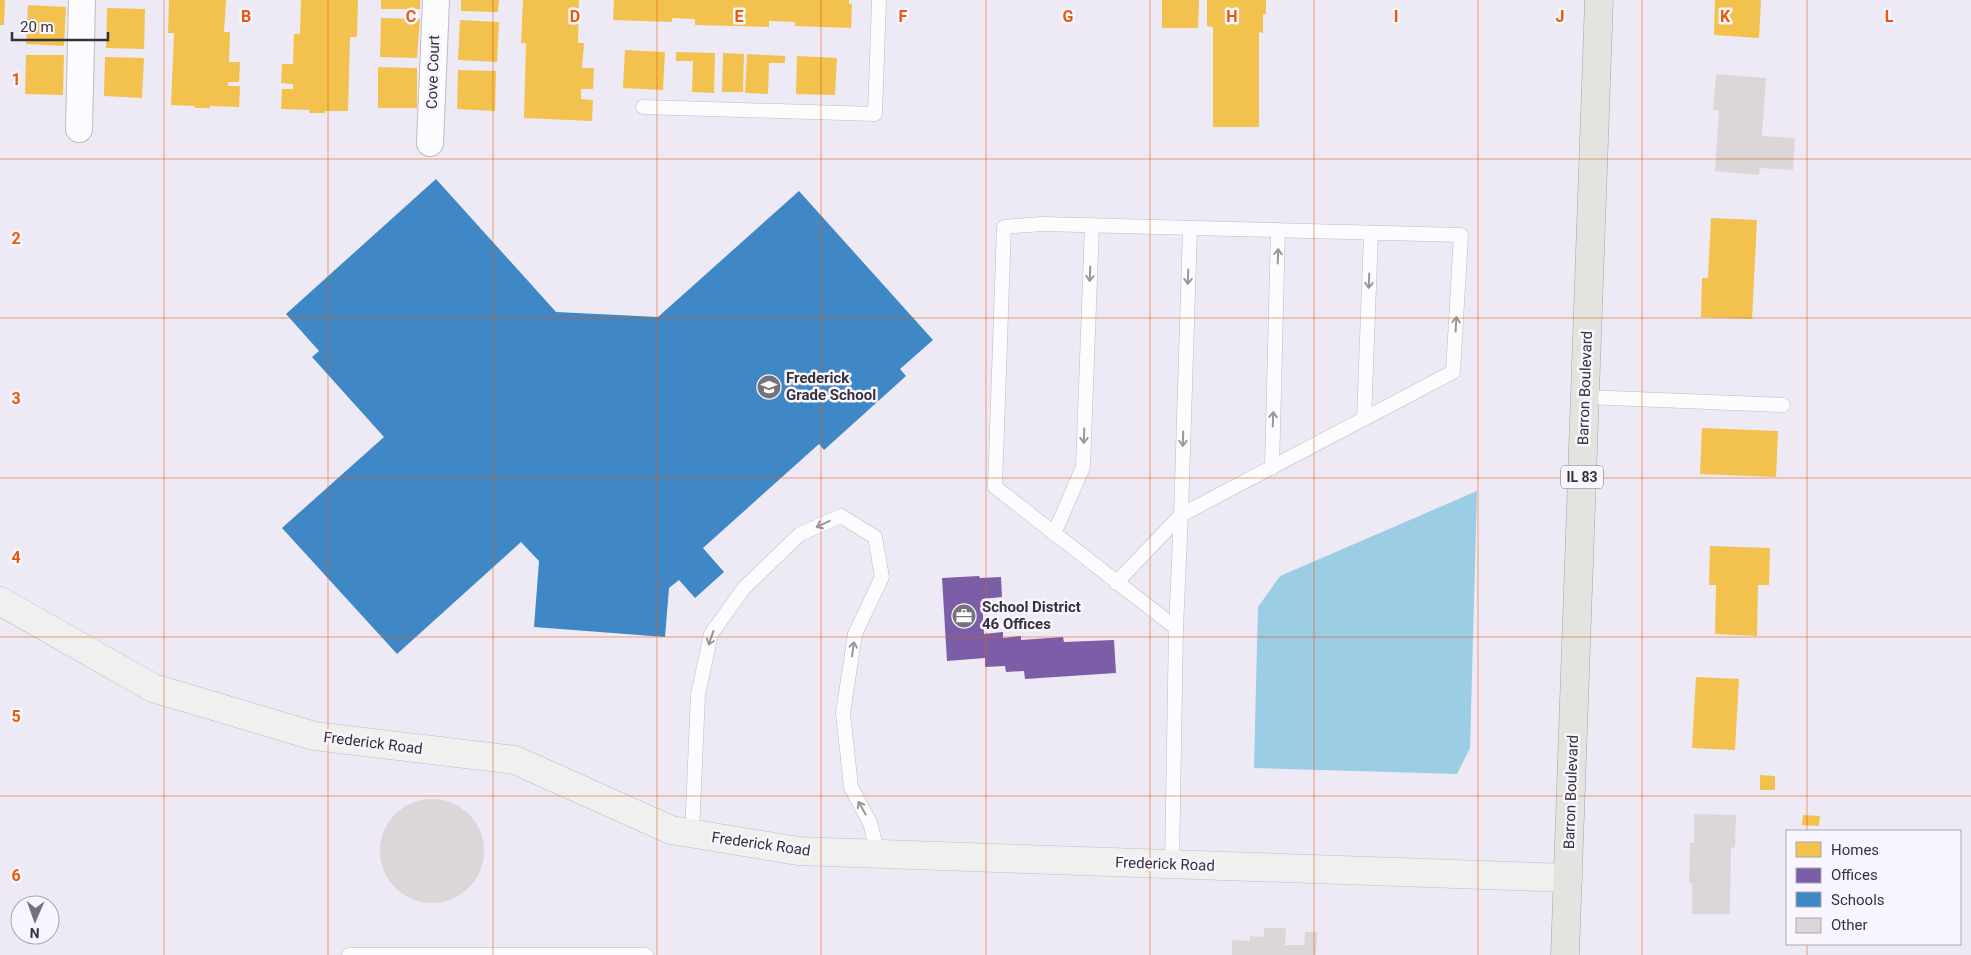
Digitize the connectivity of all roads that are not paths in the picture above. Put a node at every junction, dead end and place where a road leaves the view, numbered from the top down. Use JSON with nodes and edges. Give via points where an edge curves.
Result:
{"nodes":[{"id":1,"x":82,"y":0,"type":"edge"},
{"id":2,"x":436,"y":0,"type":"edge"},
{"id":3,"x":879,"y":0,"type":"edge"},
{"id":4,"x":1599,"y":0,"type":"edge"},
{"id":5,"x":643,"y":107,"type":"dead end"},
{"id":6,"x":79,"y":129,"type":"dead end"},
{"id":7,"x":430,"y":143,"type":"dead end"},
{"id":8,"x":1092,"y":225,"type":"junction"},
{"id":9,"x":1190,"y":228,"type":"junction"},
{"id":10,"x":1278,"y":230,"type":"junction"},
{"id":11,"x":1371,"y":233,"type":"junction"},
{"id":12,"x":1585,"y":397,"type":"junction"},
{"id":13,"x":1783,"y":405,"type":"dead end"},
{"id":14,"x":1364,"y":419,"type":"junction"},
{"id":15,"x":1272,"y":468,"type":"junction"},
{"id":16,"x":1181,"y":516,"type":"junction"},
{"id":17,"x":1054,"y":534,"type":"junction"},
{"id":18,"x":1116,"y":583,"type":"junction"},
{"id":19,"x":0,"y":601,"type":"edge"},
{"id":20,"x":1176,"y":628,"type":"junction"},
{"id":21,"x":692,"y":834,"type":"junction"},
{"id":22,"x":878,"y":854,"type":"junction"},
{"id":23,"x":1172,"y":864,"type":"junction"},
{"id":24,"x":1568,"y":878,"type":"junction"},
{"id":25,"x":349,"y":955,"type":"edge"},
{"id":26,"x":646,"y":955,"type":"edge"},
{"id":27,"x":1565,"y":955,"type":"edge"}],
"edges":[{"from":1,"to":6,"type":"street"},
{"from":2,"to":7,"type":"street","name":"Cove Court"},
{"from":3,"to":5,"type":"lane","via":[[875,114]]},
{"from":4,"to":12,"type":"main road","name":"Barron Boulevard","number":"IL 83"},
{"from":8,"to":9,"type":"lane"},
{"from":8,"to":17,"type":"lane","one_way":true,"via":[[1083,467]]},
{"from":8,"to":17,"type":"lane","via":[[1004,227],[994,488]]},
{"from":9,"to":10,"type":"lane"},
{"from":9,"to":16,"type":"lane","one_way":true},
{"from":10,"to":11,"type":"lane"},
{"from":15,"to":10,"type":"lane","one_way":true},
{"from":11,"to":14,"type":"lane","one_way":true},
{"from":14,"to":11,"type":"lane","one_way":true,"via":[[1453,372],[1461,235]]},
{"from":12,"to":13,"type":"lane"},
{"from":12,"to":24,"type":"main road","name":"Barron Boulevard","number":"IL 83"},
{"from":14,"to":15,"type":"lane"},
{"from":15,"to":16,"type":"lane"},
{"from":16,"to":18,"type":"lane"},
{"from":16,"to":20,"type":"lane"},
{"from":17,"to":18,"type":"lane"},
{"from":18,"to":20,"type":"lane"},
{"from":19,"to":21,"type":"street","name":"Frederick Road","via":[[153,688],[314,736],[515,760],[671,830]]},
{"from":20,"to":23,"type":"lane"},
{"from":21,"to":22,"type":"street","name":"Frederick Road","via":[[798,851]]},
{"from":22,"to":21,"type":"lane","one_way":true,"via":[[870,822],[851,787],[843,714],[855,634],[882,577],[876,537],[841,516],[800,534],[744,588],[710,634],[698,696]]},
{"from":22,"to":23,"type":"street","name":"Frederick Road"},
{"from":23,"to":24,"type":"street","name":"Frederick Road"},
{"from":24,"to":27,"type":"main road","name":"Barron Boulevard","number":"IL 83"},
{"from":25,"to":26,"type":"lane"}]}
